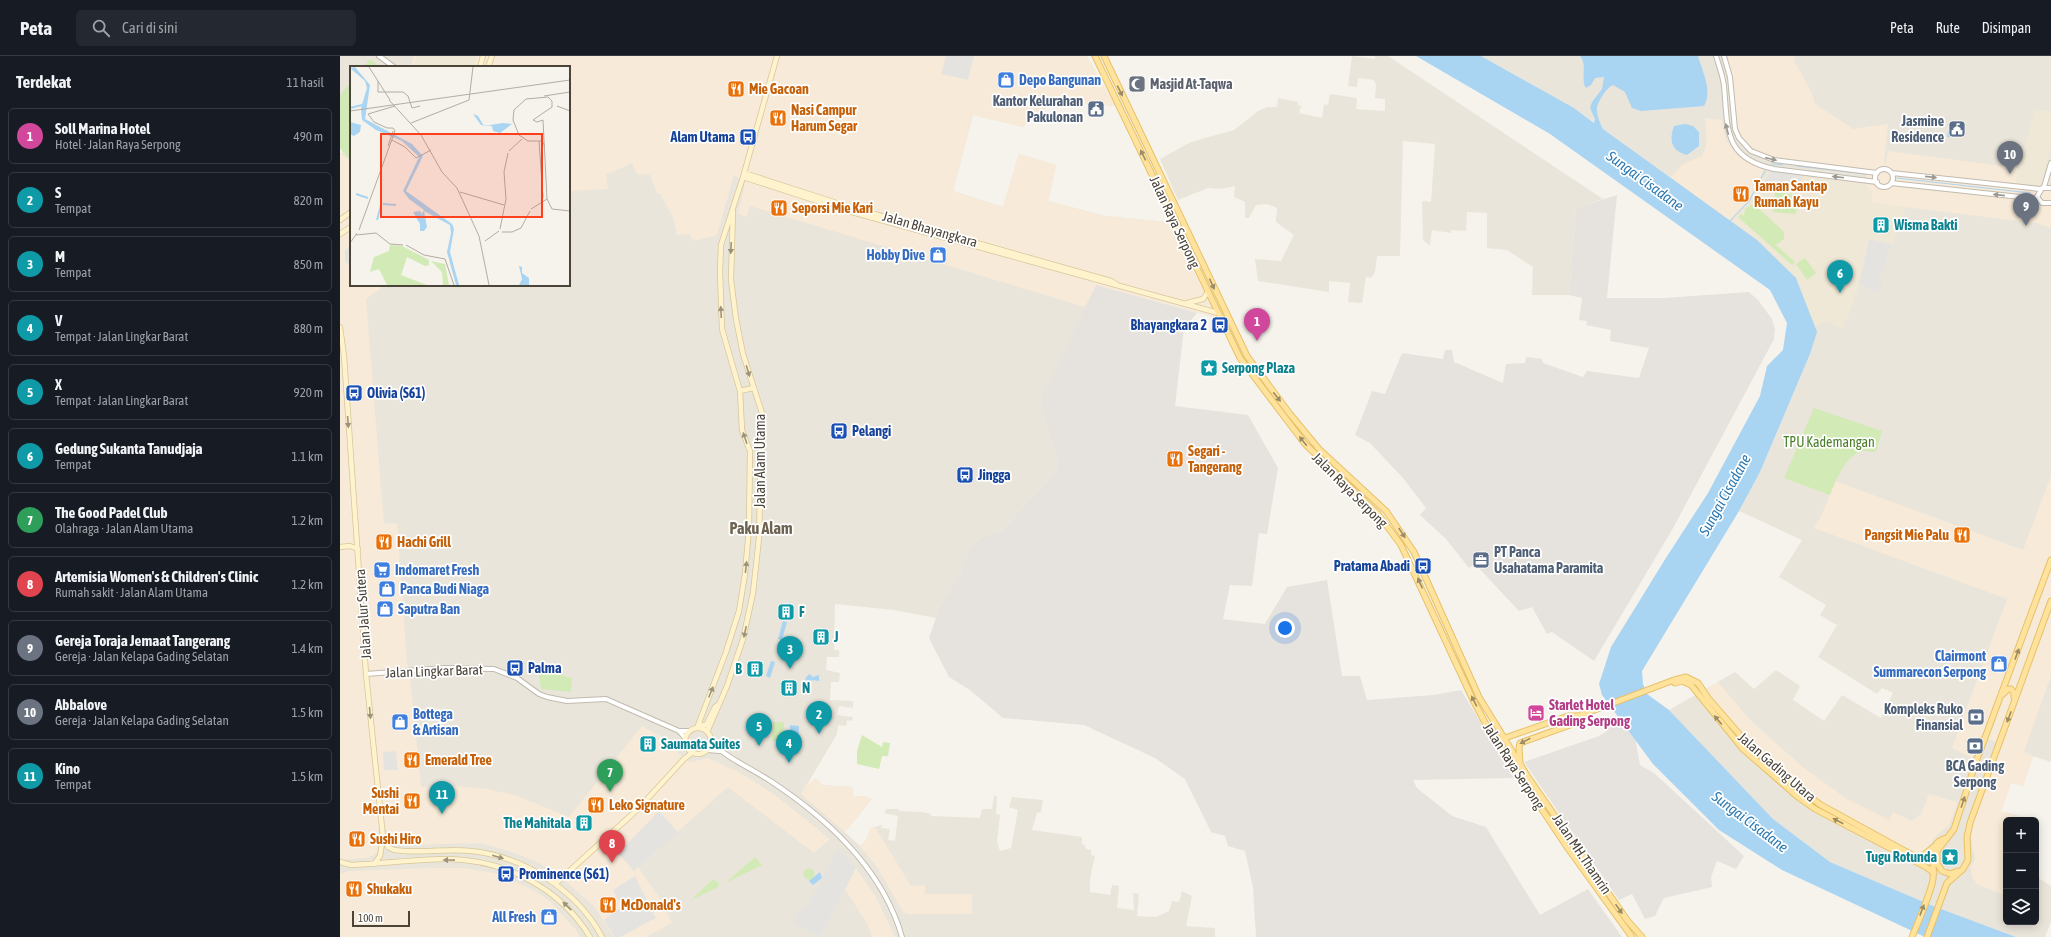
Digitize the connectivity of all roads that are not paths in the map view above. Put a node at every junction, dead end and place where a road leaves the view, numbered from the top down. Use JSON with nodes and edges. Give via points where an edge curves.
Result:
{"nodes":[{"id":1,"x":379,"y":56,"type":"edge"},
{"id":2,"x":483,"y":56,"type":"edge"},
{"id":3,"x":492,"y":56,"type":"edge"},
{"id":4,"x":777,"y":56,"type":"edge"},
{"id":5,"x":1095,"y":56,"type":"edge"},
{"id":6,"x":1104,"y":56,"type":"edge"},
{"id":7,"x":1716,"y":56,"type":"edge"},
{"id":8,"x":1724,"y":56,"type":"edge"},
{"id":9,"x":393,"y":66,"type":"edge"},
{"id":10,"x":480,"y":66,"type":"edge"},
{"id":11,"x":488,"y":66,"type":"edge"},
{"id":12,"x":1791,"y":162,"type":"junction"},
{"id":13,"x":2051,"y":163,"type":"edge"},
{"id":14,"x":1791,"y":171,"type":"junction"},
{"id":15,"x":1869,"y":172,"type":"junction"},
{"id":16,"x":1877,"y":173,"type":"junction"},
{"id":17,"x":1892,"y":173,"type":"junction"},
{"id":18,"x":744,"y":175,"type":"junction"},
{"id":19,"x":1868,"y":180,"type":"junction"},
{"id":20,"x":1877,"y":182,"type":"junction"},
{"id":21,"x":1891,"y":183,"type":"junction"},
{"id":22,"x":2042,"y":188,"type":"junction"},
{"id":23,"x":2051,"y":188,"type":"edge"},
{"id":24,"x":2038,"y":199,"type":"junction"},
{"id":25,"x":2051,"y":203,"type":"edge"},
{"id":26,"x":733,"y":209,"type":"junction"},
{"id":27,"x":350,"y":213,"type":"edge"},
{"id":28,"x":340,"y":220,"type":"edge"},
{"id":29,"x":350,"y":227,"type":"edge"},
{"id":30,"x":340,"y":234,"type":"edge"},
{"id":31,"x":1208,"y":292,"type":"junction"},
{"id":32,"x":1185,"y":303,"type":"junction"},
{"id":33,"x":1218,"y":313,"type":"junction"},
{"id":34,"x":340,"y":326,"type":"edge"},
{"id":35,"x":753,"y":388,"type":"junction"},
{"id":36,"x":740,"y":391,"type":"junction"},
{"id":37,"x":1297,"y":423,"type":"junction"},
{"id":38,"x":1292,"y":427,"type":"junction"},
{"id":39,"x":760,"y":449,"type":"junction"},
{"id":40,"x":750,"y":451,"type":"junction"},
{"id":41,"x":357,"y":540,"type":"junction"},
{"id":42,"x":350,"y":546,"type":"junction"},
{"id":43,"x":340,"y":547,"type":"edge"},
{"id":44,"x":358,"y":548,"type":"junction"},
{"id":45,"x":2051,"y":560,"type":"edge"},
{"id":46,"x":742,"y":592,"type":"junction"},
{"id":47,"x":752,"y":593,"type":"junction"},
{"id":48,"x":2051,"y":601,"type":"edge"},
{"id":49,"x":2049,"y":609,"type":"edge"},
{"id":50,"x":366,"y":674,"type":"junction"},
{"id":51,"x":1671,"y":683,"type":"junction"},
{"id":52,"x":1700,"y":685,"type":"junction"},
{"id":53,"x":1694,"y":689,"type":"junction"},
{"id":54,"x":2000,"y":698,"type":"junction"},
{"id":55,"x":720,"y":703,"type":"junction"},
{"id":56,"x":2014,"y":703,"type":"junction"},
{"id":57,"x":1585,"y":716,"type":"junction"},
{"id":58,"x":698,"y":726,"type":"junction"},
{"id":59,"x":679,"y":731,"type":"junction"},
{"id":60,"x":690,"y":731,"type":"junction"},
{"id":61,"x":707,"y":732,"type":"junction"},
{"id":62,"x":686,"y":738,"type":"junction"},
{"id":63,"x":1504,"y":738,"type":"junction"},
{"id":64,"x":711,"y":742,"type":"junction"},
{"id":65,"x":687,"y":747,"type":"junction"},
{"id":66,"x":1500,"y":747,"type":"junction"},
{"id":67,"x":1511,"y":749,"type":"joint"},
{"id":68,"x":707,"y":750,"type":"junction"},
{"id":69,"x":693,"y":752,"type":"junction"},
{"id":70,"x":720,"y":752,"type":"junction"},
{"id":71,"x":684,"y":759,"type":"junction"},
{"id":72,"x":1520,"y":763,"type":"junction"},
{"id":73,"x":383,"y":837,"type":"junction"},
{"id":74,"x":1947,"y":838,"type":"junction"},
{"id":75,"x":1935,"y":846,"type":"junction"},
{"id":76,"x":340,"y":862,"type":"edge"},
{"id":77,"x":374,"y":864,"type":"junction"},
{"id":78,"x":1962,"y":870,"type":"junction"},
{"id":79,"x":1934,"y":872,"type":"junction"},
{"id":80,"x":555,"y":884,"type":"junction"},
{"id":81,"x":590,"y":937,"type":"edge"},
{"id":82,"x":602,"y":937,"type":"edge"},
{"id":83,"x":902,"y":937,"type":"edge"},
{"id":84,"x":1632,"y":937,"type":"edge"},
{"id":85,"x":1642,"y":937,"type":"edge"},
{"id":86,"x":1912,"y":937,"type":"edge"},
{"id":87,"x":1927,"y":937,"type":"edge"}],
"edges":[{"from":1,"to":9,"type":"street"},
{"from":2,"to":10,"type":"main road"},
{"from":3,"to":11,"type":"main road"},
{"from":4,"to":18,"type":"main road","name":"Jalan Alam Utama"},
{"from":31,"to":5,"type":"main road","name":"Jalan Raya Serpong","one_way":true},
{"from":6,"to":37,"type":"main road","name":"Jalan Raya Serpong","one_way":true,"via":[[1247,356]]},
{"from":14,"to":7,"type":"street","one_way":true,"via":[[1755,163],[1745,157],[1732,143],[1726,122],[1724,85]]},
{"from":8,"to":12,"type":"street","one_way":true,"via":[[1731,86],[1733,122],[1739,138],[1759,156]]},
{"from":12,"to":14,"type":"street"},
{"from":12,"to":15,"type":"street"},
{"from":13,"to":22,"type":"street"},
{"from":19,"to":14,"type":"street","one_way":true},
{"from":15,"to":16,"type":"street"},
{"from":15,"to":19,"type":"street","via":[[1872,177]]},
{"from":16,"to":17,"type":"street","via":[[1883,169]]},
{"from":16,"to":20,"type":"street"},
{"from":17,"to":21,"type":"street"},
{"from":17,"to":22,"type":"street","one_way":true},
{"from":18,"to":26,"type":"main road","name":"Jalan Alam Utama"},
{"from":18,"to":32,"type":"main road","name":"Jalan Bhayangkara"},
{"from":19,"to":20,"type":"street"},
{"from":20,"to":21,"type":"street","via":[[1882,186]]},
{"from":24,"to":21,"type":"street","one_way":true},
{"from":22,"to":23,"type":"street"},
{"from":22,"to":24,"type":"street"},
{"from":24,"to":25,"type":"street","via":[[2044,204]]},
{"from":26,"to":35,"type":"main road","name":"Jalan Alam Utama","one_way":true,"via":[[731,280],[743,354]]},
{"from":36,"to":26,"type":"main road","name":"Jalan Alam Utama","one_way":true,"via":[[725,343],[720,309],[721,245]]},
{"from":27,"to":28,"type":"main road"},
{"from":29,"to":30,"type":"main road"},
{"from":31,"to":32,"type":"main road","via":[[1203,298]]},
{"from":31,"to":33,"type":"main road","name":"Jalan Raya Serpong"},
{"from":32,"to":33,"type":"main road","name":"Jalan Bhayangkara"},
{"from":33,"to":38,"type":"main road","name":"Jalan Raya Serpong","via":[[1240,358]]},
{"from":34,"to":41,"type":"main road","name":"Jalan Jalur Sutera","one_way":true},
{"from":35,"to":36,"type":"main road"},
{"from":35,"to":39,"type":"main road","name":"Jalan Alam Utama","via":[[762,412]]},
{"from":40,"to":36,"type":"main road","name":"Jalan Alam Utama","one_way":true,"via":[[742,430]]},
{"from":37,"to":38,"type":"main road"},
{"from":37,"to":63,"type":"main road","name":"Jalan Raya Serpong","one_way":true,"via":[[1319,449],[1386,511],[1400,530],[1414,552],[1479,697]]},
{"from":66,"to":38,"type":"main road","name":"Jalan Raya Serpong","one_way":true,"via":[[1473,700],[1402,545],[1378,514],[1316,457]]},
{"from":39,"to":40,"type":"main road"},
{"from":39,"to":47,"type":"main road","name":"Jalan Alam Utama","via":[[760,531]]},
{"from":46,"to":40,"type":"main road","name":"Jalan Alam Utama","one_way":true,"via":[[749,528]]},
{"from":41,"to":42,"type":"main road"},
{"from":41,"to":44,"type":"main road","name":"Jalan Jalur Sutera"},
{"from":42,"to":43,"type":"main road"},
{"from":42,"to":44,"type":"main road"},
{"from":44,"to":50,"type":"main road","name":"Jalan Jalur Sutera"},
{"from":54,"to":45,"type":"main road","one_way":true},
{"from":46,"to":47,"type":"main road"},
{"from":58,"to":46,"type":"main road","name":"Jalan Alam Utama","one_way":true,"via":[[733,633]]},
{"from":47,"to":55,"type":"main road","name":"Jalan Alam Utama","one_way":true,"via":[[743,639]]},
{"from":48,"to":49,"type":"main road"},
{"from":49,"to":56,"type":"main road"},
{"from":50,"to":59,"type":"street","name":"Jalan Lingkar Barat","via":[[445,668],[494,668],[517,678],[547,698],[566,701],[606,699]]},
{"from":50,"to":73,"type":"main road","name":"Jalan Jalur Sutera","one_way":true},
{"from":51,"to":52,"type":"main road","via":[[1686,677]]},
{"from":51,"to":53,"type":"main road","via":[[1682,681]]},
{"from":51,"to":57,"type":"main road"},
{"from":52,"to":53,"type":"main road"},
{"from":52,"to":75,"type":"main road","name":"Jalan Gading Utara","via":[[1747,743],[1817,802],[1914,856],[1922,856]]},
{"from":79,"to":53,"type":"main road","name":"Jalan Gading Utara","one_way":true,"via":[[1814,809],[1798,797],[1743,749]]},
{"from":54,"to":56,"type":"main road","via":[[2011,689],[2014,692]]},
{"from":74,"to":54,"type":"main road","one_way":true,"via":[[1954,829]]},
{"from":55,"to":58,"type":"main road","via":[[715,707],[706,725]]},
{"from":55,"to":61,"type":"main road","name":"Jalan Alam Utama"},
{"from":56,"to":78,"type":"main road","one_way":true,"via":[[1970,823],[1967,837],[1969,856]]},
{"from":57,"to":63,"type":"main road","via":[[1568,716]]},
{"from":57,"to":72,"type":"main road","one_way":true,"via":[[1570,725],[1521,743]]},
{"from":58,"to":60,"type":"main road"},
{"from":58,"to":61,"type":"main road"},
{"from":59,"to":60,"type":"street","name":"Jalan Lingkar Barat"},
{"from":59,"to":62,"type":"street","name":"Jalan Lingkar Barat"},
{"from":60,"to":62,"type":"main road"},
{"from":61,"to":64,"type":"main road"},
{"from":62,"to":65,"type":"main road"},
{"from":63,"to":66,"type":"main road"},
{"from":63,"to":67,"type":"main road","name":"Jalan Raya Serpong"},
{"from":64,"to":68,"type":"main road"},
{"from":64,"to":70,"type":"street"},
{"from":65,"to":69,"type":"main road"},
{"from":65,"to":71,"type":"main road"},
{"from":66,"to":84,"type":"main road","name":"Jalan Raya Serpong","via":[[1567,847]]},
{"from":67,"to":72,"type":"main road","name":"Jalan MH.Thamrin"},
{"from":68,"to":69,"type":"main road","via":[[703,753]]},
{"from":68,"to":70,"type":"street"},
{"from":69,"to":71,"type":"main road"},
{"from":70,"to":83,"type":"street","via":[[783,790],[816,815],[847,845],[873,877],[898,922]]},
{"from":71,"to":80,"type":"main road","via":[[638,809]]},
{"from":72,"to":85,"type":"main road","name":"Jalan MH.Thamrin","one_way":true,"via":[[1627,920]]},
{"from":73,"to":77,"type":"main road","name":"Jalan Jalur Sutera","via":[[380,856]]},
{"from":73,"to":80,"type":"main road","one_way":true,"via":[[388,847],[394,850],[471,851],[494,855],[516,862]]},
{"from":74,"to":75,"type":"main road","name":"Jalan Gading Utara","via":[[1940,840]]},
{"from":74,"to":78,"type":"main road","via":[[1937,851],[1937,866],[1950,874]]},
{"from":75,"to":79,"type":"main road","via":[[1932,858]]},
{"from":76,"to":77,"type":"main road","via":[[351,865]]},
{"from":81,"to":77,"type":"main road","one_way":true,"via":[[568,907],[550,892],[513,871],[493,864],[448,859]]},
{"from":78,"to":87,"type":"main road","via":[[1945,889]]},
{"from":86,"to":79,"type":"main road","one_way":true},
{"from":80,"to":82,"type":"main road","via":[[588,916]]}]}
